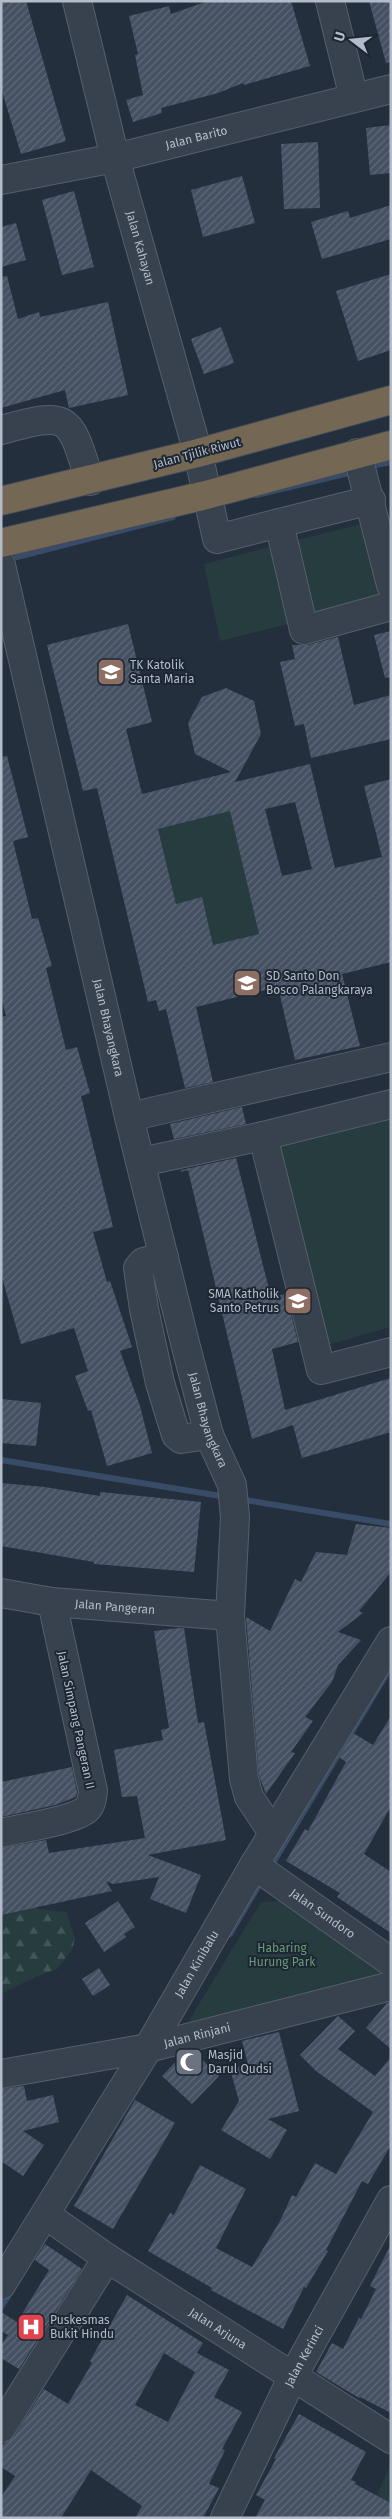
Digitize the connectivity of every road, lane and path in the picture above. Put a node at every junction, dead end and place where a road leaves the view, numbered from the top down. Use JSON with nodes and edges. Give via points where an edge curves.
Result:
{"nodes":[{"id":1,"x":77,"y":1,"type":"edge"},
{"id":2,"x":330,"y":1,"type":"edge"},
{"id":3,"x":391,"y":89,"type":"edge"},
{"id":4,"x":354,"y":98,"type":"junction"},
{"id":5,"x":115,"y":158,"type":"junction"},
{"id":6,"x":1,"y":180,"type":"edge"},
{"id":7,"x":391,"y":400,"type":"edge"},
{"id":8,"x":1,"y":430,"type":"edge"},
{"id":9,"x":391,"y":445,"type":"edge"},
{"id":10,"x":198,"y":453,"type":"junction"},
{"id":11,"x":357,"y":453,"type":"junction"},
{"id":12,"x":90,"y":481,"type":"junction"},
{"id":13,"x":206,"y":495,"type":"junction"},
{"id":14,"x":370,"y":500,"type":"junction"},
{"id":15,"x":1,"y":501,"type":"edge"},
{"id":16,"x":279,"y":523,"type":"junction"},
{"id":17,"x":1,"y":544,"type":"edge"},
{"id":18,"x":1,"y":565,"type":"edge"},
{"id":19,"x":391,"y":585,"type":"edge"},
{"id":20,"x":391,"y":606,"type":"edge"},
{"id":21,"x":391,"y":1057,"type":"edge"},
{"id":22,"x":391,"y":1104,"type":"edge"},
{"id":23,"x":129,"y":1117,"type":"junction"},
{"id":24,"x":263,"y":1136,"type":"junction"},
{"id":25,"x":141,"y":1162,"type":"junction"},
{"id":26,"x":391,"y":1352,"type":"edge"},
{"id":27,"x":1,"y":1593,"type":"edge"},
{"id":28,"x":52,"y":1602,"type":"junction"},
{"id":29,"x":230,"y":1616,"type":"junction"},
{"id":30,"x":391,"y":1641,"type":"edge"},
{"id":31,"x":1,"y":1833,"type":"edge"},
{"id":32,"x":274,"y":1833,"type":"junction"},
{"id":33,"x":254,"y":1865,"type":"junction"},
{"id":34,"x":391,"y":1962,"type":"edge"},
{"id":35,"x":391,"y":1986,"type":"edge"},
{"id":36,"x":148,"y":2048,"type":"junction"},
{"id":37,"x":1,"y":2074,"type":"edge"},
{"id":38,"x":391,"y":2200,"type":"edge"},
{"id":39,"x":46,"y":2215,"type":"junction"},
{"id":40,"x":107,"y":2258,"type":"junction"},
{"id":41,"x":1,"y":2285,"type":"edge"},
{"id":42,"x":293,"y":2376,"type":"junction"},
{"id":43,"x":1,"y":2428,"type":"edge"},
{"id":44,"x":391,"y":2439,"type":"edge"},
{"id":45,"x":225,"y":2518,"type":"edge"}],
"edges":[{"from":1,"to":5,"type":"street","name":"Jalan Kahayan"},
{"from":2,"to":4,"type":"street"},
{"from":3,"to":4,"type":"street","name":"Jalan Barito"},
{"from":4,"to":5,"type":"street","name":"Jalan Barito"},
{"from":5,"to":6,"type":"street","name":"Jalan Barito"},
{"from":5,"to":10,"type":"street","name":"Jalan Kahayan"},
{"from":7,"to":10,"type":"highway","name":"Jalan Tjilik Riwut"},
{"from":8,"to":12,"type":"street","via":[[46,418],[62,421],[77,442]]},
{"from":9,"to":11,"type":"highway"},
{"from":10,"to":12,"type":"highway","name":"Jalan Tjilik Riwut"},
{"from":10,"to":13,"type":"street","name":"Jalan Kahayan"},
{"from":11,"to":13,"type":"highway"},
{"from":11,"to":14,"type":"street"},
{"from":12,"to":15,"type":"highway","name":"Jalan Tjilik Riwut"},
{"from":13,"to":16,"type":"street","name":"Jalan Kahayan","via":[[217,540]]},
{"from":13,"to":17,"type":"highway"},
{"from":14,"to":16,"type":"street"},
{"from":14,"to":19,"type":"street"},
{"from":16,"to":20,"type":"street","via":[[304,630]]},
{"from":18,"to":23,"type":"street","name":"Jalan Bhayangkara"},
{"from":21,"to":23,"type":"street"},
{"from":22,"to":24,"type":"street"},
{"from":23,"to":25,"type":"street","name":"Jalan Bhayangkara"},
{"from":24,"to":25,"type":"street"},
{"from":24,"to":26,"type":"street","via":[[321,1370]]},
{"from":25,"to":29,"type":"street","name":"Jalan Bhayangkara","via":[[209,1435],[232,1485]]},
{"from":27,"to":28,"type":"street","name":"Jalan Pangeran"},
{"from":28,"to":29,"type":"street","name":"Jalan Pangeran"},
{"from":28,"to":31,"type":"street","name":"Jalan Simpang Pangeran II","via":[[93,1791],[92,1801],[86,1809],[67,1818]]},
{"from":29,"to":32,"type":"street","via":[[244,1779],[250,1797]]},
{"from":30,"to":32,"type":"street","name":"Jalan Kinibalu"},
{"from":32,"to":33,"type":"street","name":"Jalan Kinibalu"},
{"from":33,"to":34,"type":"street","name":"Jalan Sundoro"},
{"from":33,"to":36,"type":"street","name":"Jalan Kinibalu"},
{"from":35,"to":36,"type":"street","name":"Jalan Rinjani"},
{"from":36,"to":37,"type":"street","name":"Jalan Rinjani"},
{"from":36,"to":39,"type":"street","name":"Jalan Kinibalu"},
{"from":38,"to":42,"type":"street","name":"Jalan Kerinci"},
{"from":39,"to":40,"type":"street","name":"Jalan Arjuna"},
{"from":39,"to":41,"type":"street","name":"Jalan Kinibalu"},
{"from":40,"to":42,"type":"street","name":"Jalan Arjuna"},
{"from":40,"to":43,"type":"street"},
{"from":42,"to":44,"type":"street","name":"Jalan Arjuna"},
{"from":42,"to":45,"type":"street","name":"Jalan Kerinci"}]}
